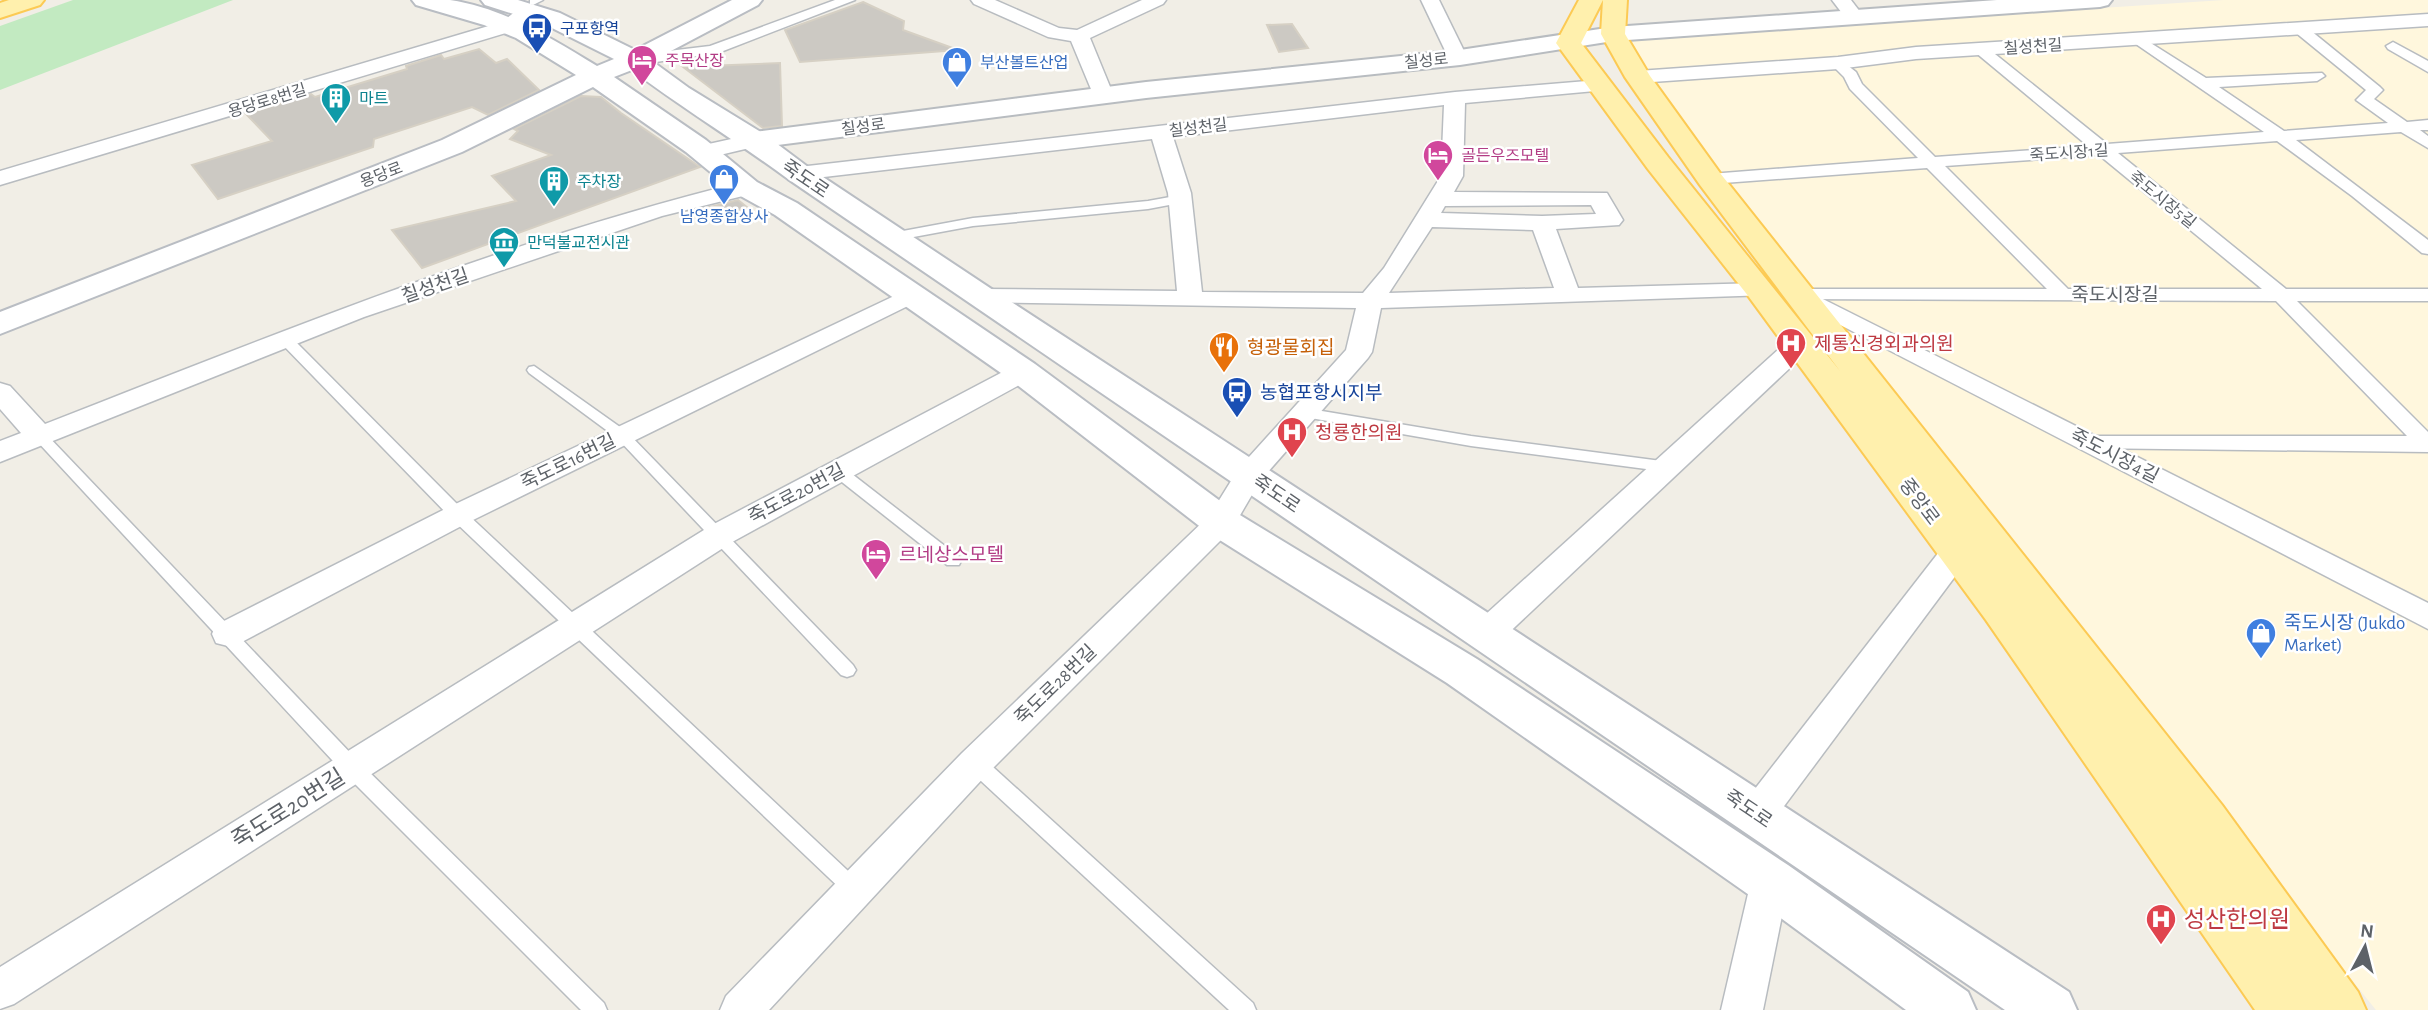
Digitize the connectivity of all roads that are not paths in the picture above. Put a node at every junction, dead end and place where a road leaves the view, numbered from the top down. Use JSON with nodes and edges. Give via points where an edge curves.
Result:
{"nodes":[{"id":1,"x":32,"y":0,"type":"edge"},
{"id":2,"x":424,"y":0,"type":"edge"},
{"id":3,"x":493,"y":0,"type":"edge"},
{"id":4,"x":750,"y":0,"type":"edge"},
{"id":5,"x":848,"y":0,"type":"edge"},
{"id":6,"x":980,"y":0,"type":"edge"},
{"id":7,"x":1157,"y":0,"type":"edge"},
{"id":8,"x":1430,"y":0,"type":"edge"},
{"id":9,"x":1591,"y":0,"type":"edge"},
{"id":10,"x":1615,"y":0,"type":"edge"},
{"id":11,"x":2100,"y":0,"type":"edge"},
{"id":12,"x":528,"y":8,"type":"edge"},
{"id":13,"x":1848,"y":8,"type":"edge"},
{"id":14,"x":0,"y":12,"type":"edge"},
{"id":15,"x":2428,"y":20,"type":"edge"},
{"id":16,"x":2300,"y":29,"type":"junction"},
{"id":17,"x":1613,"y":34,"type":"junction"},
{"id":18,"x":1079,"y":36,"type":"junction"},
{"id":19,"x":2138,"y":39,"type":"junction"},
{"id":20,"x":1568,"y":43,"type":"junction"},
{"id":21,"x":2393,"y":46,"type":"dead end"},
{"id":22,"x":1980,"y":49,"type":"junction"},
{"id":23,"x":1458,"y":57,"type":"junction"},
{"id":24,"x":635,"y":60,"type":"junction"},
{"id":25,"x":1838,"y":63,"type":"junction"},
{"id":26,"x":2428,"y":67,"type":"edge"},
{"id":27,"x":595,"y":76,"type":"junction"},
{"id":28,"x":2317,"y":76,"type":"dead end"},
{"id":29,"x":1638,"y":77,"type":"junction"},
{"id":30,"x":2202,"y":83,"type":"junction"},
{"id":31,"x":1599,"y":86,"type":"junction"},
{"id":32,"x":1103,"y":94,"type":"junction"},
{"id":33,"x":1455,"y":97,"type":"junction"},
{"id":34,"x":2428,"y":125,"type":"edge"},
{"id":35,"x":2403,"y":127,"type":"junction"},
{"id":36,"x":1160,"y":132,"type":"junction"},
{"id":37,"x":2279,"y":136,"type":"junction"},
{"id":38,"x":754,"y":140,"type":"junction"},
{"id":39,"x":2428,"y":143,"type":"edge"},
{"id":40,"x":2102,"y":149,"type":"junction"},
{"id":41,"x":704,"y":152,"type":"junction"},
{"id":42,"x":1932,"y":162,"type":"junction"},
{"id":43,"x":798,"y":173,"type":"junction"},
{"id":44,"x":0,"y":178,"type":"edge"},
{"id":45,"x":1710,"y":179,"type":"junction"},
{"id":46,"x":747,"y":188,"type":"junction"},
{"id":47,"x":1181,"y":199,"type":"junction"},
{"id":48,"x":1432,"y":209,"type":"junction"},
{"id":49,"x":1542,"y":223,"type":"junction"},
{"id":50,"x":892,"y":237,"type":"junction"},
{"id":51,"x":2428,"y":249,"type":"edge"},
{"id":52,"x":1760,"y":290,"type":"junction"},
{"id":53,"x":2063,"y":294,"type":"junction"},
{"id":54,"x":911,"y":295,"type":"junction"},
{"id":55,"x":1801,"y":295,"type":"junction"},
{"id":56,"x":2281,"y":295,"type":"junction"},
{"id":57,"x":2428,"y":295,"type":"edge"},
{"id":58,"x":1569,"y":296,"type":"junction"},
{"id":59,"x":982,"y":297,"type":"junction"},
{"id":60,"x":1190,"y":299,"type":"junction"},
{"id":61,"x":1370,"y":301,"type":"junction"},
{"id":62,"x":0,"y":324,"type":"edge"},
{"id":63,"x":285,"y":339,"type":"junction"},
{"id":64,"x":1800,"y":344,"type":"junction"},
{"id":65,"x":534,"y":370,"type":"dead end"},
{"id":66,"x":1023,"y":372,"type":"junction"},
{"id":67,"x":0,"y":392,"type":"edge"},
{"id":68,"x":1304,"y":413,"type":"junction"},
{"id":69,"x":622,"y":435,"type":"junction"},
{"id":70,"x":40,"y":436,"type":"junction"},
{"id":71,"x":2090,"y":443,"type":"junction"},
{"id":72,"x":2427,"y":444,"type":"edge"},
{"id":73,"x":0,"y":452,"type":"edge"},
{"id":74,"x":1669,"y":467,"type":"junction"},
{"id":75,"x":838,"y":471,"type":"junction"},
{"id":76,"x":1249,"y":475,"type":"junction"},
{"id":77,"x":458,"y":515,"type":"junction"},
{"id":78,"x":1221,"y":522,"type":"junction"},
{"id":79,"x":718,"y":535,"type":"junction"},
{"id":80,"x":1957,"y":551,"type":"junction"},
{"id":81,"x":953,"y":561,"type":"dead end"},
{"id":82,"x":2428,"y":618,"type":"edge"},
{"id":83,"x":574,"y":625,"type":"junction"},
{"id":84,"x":1487,"y":633,"type":"junction"},
{"id":85,"x":228,"y":634,"type":"junction"},
{"id":86,"x":847,"y":670,"type":"dead end"},
{"id":87,"x":975,"y":762,"type":"junction"},
{"id":88,"x":352,"y":768,"type":"junction"},
{"id":89,"x":1758,"y":814,"type":"junction"},
{"id":90,"x":1770,"y":881,"type":"junction"},
{"id":91,"x":855,"y":890,"type":"junction"},
{"id":92,"x":0,"y":990,"type":"edge"},
{"id":93,"x":596,"y":1010,"type":"edge"},
{"id":94,"x":741,"y":1010,"type":"edge"},
{"id":95,"x":1245,"y":1010,"type":"edge"},
{"id":96,"x":1742,"y":1010,"type":"edge"},
{"id":97,"x":1949,"y":1010,"type":"edge"},
{"id":98,"x":2050,"y":1010,"type":"edge"},
{"id":99,"x":2286,"y":1010,"type":"edge"},
{"id":100,"x":2339,"y":1010,"type":"edge"}],
"edges":[{"from":1,"to":14,"type":"main road"},
{"from":2,"to":12,"type":"main road","name":"죽도로"},
{"from":3,"to":12,"type":"main road","name":"죽도로"},
{"from":4,"to":24,"type":"main road","name":"용당로"},
{"from":5,"to":24,"type":"street","via":[[713,50]]},
{"from":6,"to":18,"type":"street","via":[[1055,33]]},
{"from":7,"to":18,"type":"street"},
{"from":8,"to":23,"type":"street"},
{"from":9,"to":20,"type":"main road"},
{"from":10,"to":17,"type":"main road"},
{"from":11,"to":13,"type":"main road","name":"칠성로"},
{"from":12,"to":24,"type":"main road","name":"죽도로"},
{"from":12,"to":27,"type":"main road","name":"죽도로","via":[[525,33]]},
{"from":12,"to":44,"type":"street","name":"용당로8번길"},
{"from":13,"to":17,"type":"main road","name":"칠성로"},
{"from":15,"to":16,"type":"street","name":"칠성천길"},
{"from":16,"to":19,"type":"street","name":"칠성천길"},
{"from":16,"to":35,"type":"street","via":[[2375,90],[2364,100]]},
{"from":17,"to":20,"type":"main road","name":"칠성로"},
{"from":17,"to":29,"type":"main road","name":"중앙로"},
{"from":18,"to":32,"type":"street"},
{"from":19,"to":22,"type":"street","name":"칠성천길"},
{"from":19,"to":30,"type":"street"},
{"from":20,"to":23,"type":"main road","name":"칠성로"},
{"from":20,"to":31,"type":"main road","name":"중앙로"},
{"from":21,"to":26,"type":"street"},
{"from":22,"to":25,"type":"street","name":"칠성천길"},
{"from":22,"to":40,"type":"street","name":"죽도시장5길"},
{"from":23,"to":32,"type":"main road","name":"칠성로"},
{"from":24,"to":27,"type":"main road","name":"용당로"},
{"from":24,"to":38,"type":"main road","name":"죽도로"},
{"from":25,"to":29,"type":"street","name":"칠성천길"},
{"from":25,"to":42,"type":"street","via":[[1851,75],[1853,84]]},
{"from":27,"to":41,"type":"main road","name":"죽도로"},
{"from":27,"to":62,"type":"main road","name":"용당로","via":[[453,146]]},
{"from":28,"to":30,"type":"street"},
{"from":29,"to":45,"type":"main road","name":"중앙로"},
{"from":30,"to":37,"type":"street"},
{"from":31,"to":33,"type":"street","name":"칠성천길"},
{"from":31,"to":52,"type":"main road","name":"중앙로"},
{"from":32,"to":38,"type":"main road","name":"칠성로"},
{"from":33,"to":36,"type":"street","name":"칠성천길"},
{"from":33,"to":48,"type":"street","via":[[1452,176]]},
{"from":34,"to":35,"type":"street","name":"죽도시장1길"},
{"from":35,"to":37,"type":"street","name":"죽도시장1길"},
{"from":35,"to":39,"type":"street"},
{"from":36,"to":43,"type":"street","name":"칠성천길"},
{"from":36,"to":47,"type":"street","via":[[1173,159]]},
{"from":37,"to":40,"type":"street","name":"죽도시장1길"},
{"from":37,"to":51,"type":"street"},
{"from":38,"to":41,"type":"street"},
{"from":38,"to":43,"type":"main road","name":"죽도로"},
{"from":40,"to":42,"type":"street","name":"죽도시장1길"},
{"from":40,"to":56,"type":"street","name":"죽도시장5길"},
{"from":41,"to":46,"type":"main road","name":"죽도로"},
{"from":42,"to":45,"type":"street","name":"죽도시장1길"},
{"from":42,"to":53,"type":"street"},
{"from":43,"to":50,"type":"main road","name":"죽도로"},
{"from":45,"to":55,"type":"main road","name":"중앙로"},
{"from":46,"to":54,"type":"main road","name":"죽도로","via":[[786,209]]},
{"from":46,"to":63,"type":"street","name":"칠성천길","via":[[654,211]]},
{"from":47,"to":50,"type":"lane","via":[[973,222]]},
{"from":47,"to":60,"type":"street"},
{"from":48,"to":49,"type":"street"},
{"from":48,"to":49,"type":"street","via":[[1599,198],[1611,220]]},
{"from":48,"to":61,"type":"street"},
{"from":49,"to":58,"type":"street"},
{"from":50,"to":59,"type":"main road","name":"죽도로"},
{"from":52,"to":58,"type":"street"},
{"from":52,"to":64,"type":"main road","name":"중앙로"},
{"from":53,"to":55,"type":"street","name":"죽도시장길"},
{"from":53,"to":56,"type":"street","name":"죽도시장길"},
{"from":54,"to":66,"type":"main road","name":"죽도로"},
{"from":54,"to":69,"type":"street","name":"죽도로16번길"},
{"from":55,"to":71,"type":"street","name":"죽도시장4길"},
{"from":55,"to":100,"type":"main road","name":"중앙로","via":[[2206,820]]},
{"from":56,"to":57,"type":"street","name":"죽도시장길"},
{"from":56,"to":72,"type":"street"},
{"from":58,"to":61,"type":"street"},
{"from":59,"to":60,"type":"street"},
{"from":59,"to":76,"type":"main road","name":"죽도로"},
{"from":60,"to":61,"type":"street"},
{"from":61,"to":68,"type":"street","name":"죽도로28번길","via":[[1359,352]]},
{"from":63,"to":70,"type":"street","name":"칠성천길"},
{"from":63,"to":77,"type":"lane"},
{"from":64,"to":74,"type":"street"},
{"from":64,"to":80,"type":"main road","name":"중앙로"},
{"from":65,"to":69,"type":"lane"},
{"from":66,"to":75,"type":"street","name":"죽도로20번길"},
{"from":66,"to":78,"type":"main road","name":"죽도로"},
{"from":67,"to":70,"type":"street"},
{"from":68,"to":74,"type":"lane"},
{"from":68,"to":76,"type":"street","name":"죽도로28번길"},
{"from":69,"to":77,"type":"street","name":"죽도로16번길"},
{"from":69,"to":79,"type":"lane"},
{"from":70,"to":73,"type":"street","name":"칠성천길"},
{"from":70,"to":85,"type":"lane"},
{"from":71,"to":72,"type":"street"},
{"from":71,"to":82,"type":"street","name":"죽도시장4길"},
{"from":74,"to":84,"type":"street"},
{"from":75,"to":79,"type":"street","name":"죽도로20번길"},
{"from":75,"to":81,"type":"lane"},
{"from":76,"to":78,"type":"street","name":"죽도로28번길"},
{"from":76,"to":84,"type":"main road","name":"죽도로"},
{"from":77,"to":83,"type":"lane"},
{"from":77,"to":85,"type":"street","name":"죽도로16번길"},
{"from":78,"to":87,"type":"street","name":"죽도로28번길"},
{"from":78,"to":90,"type":"main road","name":"죽도로","via":[[1462,671]]},
{"from":79,"to":83,"type":"street","name":"죽도로20번길"},
{"from":79,"to":86,"type":"lane"},
{"from":80,"to":89,"type":"street"},
{"from":80,"to":99,"type":"main road","name":"중앙로"},
{"from":83,"to":88,"type":"street","name":"죽도로20번길"},
{"from":83,"to":91,"type":"lane"},
{"from":84,"to":89,"type":"main road","name":"죽도로"},
{"from":85,"to":88,"type":"lane"},
{"from":87,"to":91,"type":"street","name":"죽도로28번길"},
{"from":87,"to":95,"type":"lane"},
{"from":88,"to":92,"type":"street","name":"죽도로20번길"},
{"from":88,"to":93,"type":"lane"},
{"from":89,"to":98,"type":"main road","name":"죽도로"},
{"from":90,"to":96,"type":"street"},
{"from":90,"to":97,"type":"main road","name":"죽도로"},
{"from":91,"to":94,"type":"street","name":"죽도로28번길"}]}
